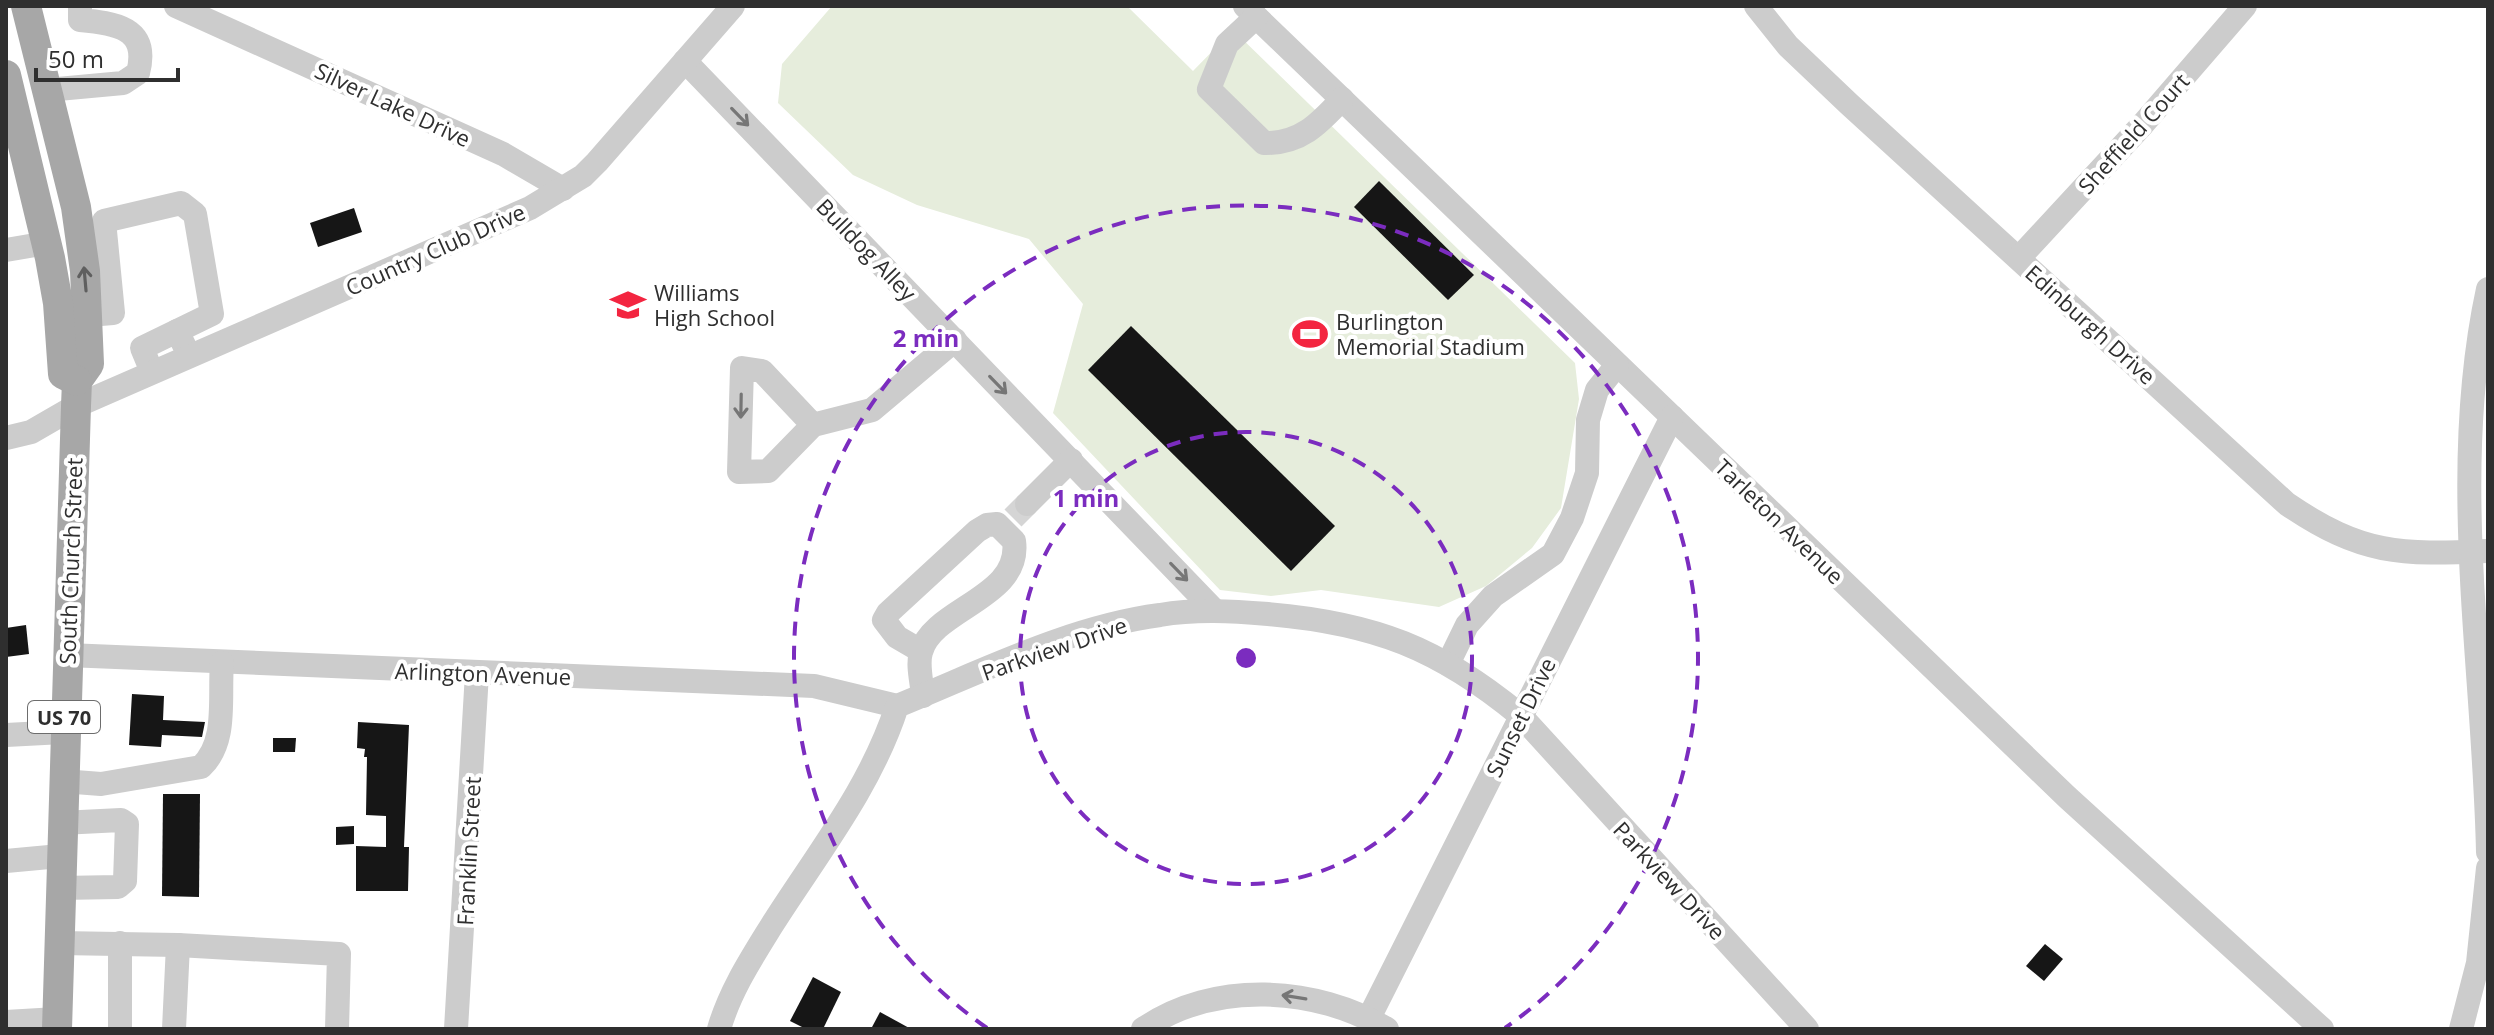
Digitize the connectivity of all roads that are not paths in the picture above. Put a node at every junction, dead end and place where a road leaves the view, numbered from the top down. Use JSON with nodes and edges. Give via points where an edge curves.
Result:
{"nodes":[{"id":1,"x":26,"y":6,"type":"edge"},
{"id":2,"x":80,"y":6,"type":"edge"},
{"id":3,"x":176,"y":6,"type":"edge"},
{"id":4,"x":733,"y":6,"type":"edge"},
{"id":5,"x":1756,"y":6,"type":"edge"},
{"id":6,"x":2235,"y":9,"type":"edge"},
{"id":7,"x":1251,"y":11,"type":"edge"},
{"id":8,"x":685,"y":61,"type":"junction"},
{"id":9,"x":47,"y":90,"type":"junction"},
{"id":10,"x":8,"y":93,"type":"edge"},
{"id":11,"x":1342,"y":99,"type":"junction"},
{"id":12,"x":17,"y":157,"type":"edge"},
{"id":13,"x":563,"y":189,"type":"junction"},
{"id":14,"x":92,"y":230,"type":"junction"},
{"id":15,"x":47,"y":243,"type":"junction"},
{"id":16,"x":6,"y":250,"type":"edge"},
{"id":17,"x":2019,"y":258,"type":"junction"},
{"id":18,"x":2488,"y":289,"type":"edge"},
{"id":19,"x":212,"y":314,"type":"junction"},
{"id":20,"x":177,"y":331,"type":"junction"},
{"id":21,"x":955,"y":340,"type":"junction"},
{"id":22,"x":224,"y":341,"type":"junction"},
{"id":23,"x":190,"y":356,"type":"junction"},
{"id":24,"x":1617,"y":365,"type":"junction"},
{"id":25,"x":152,"y":372,"type":"junction"},
{"id":26,"x":76,"y":393,"type":"junction"},
{"id":27,"x":1672,"y":417,"type":"junction"},
{"id":28,"x":813,"y":425,"type":"dead end"},
{"id":29,"x":6,"y":438,"type":"edge"},
{"id":30,"x":1071,"y":460,"type":"junction"},
{"id":31,"x":1014,"y":517,"type":"junction"},
{"id":32,"x":2480,"y":551,"type":"edge"},
{"id":33,"x":1214,"y":610,"type":"junction"},
{"id":34,"x":921,"y":651,"type":"junction"},
{"id":35,"x":67,"y":655,"type":"junction"},
{"id":36,"x":222,"y":663,"type":"junction"},
{"id":37,"x":1448,"y":664,"type":"junction"},
{"id":38,"x":477,"y":673,"type":"junction"},
{"id":39,"x":923,"y":696,"type":"junction"},
{"id":40,"x":897,"y":706,"type":"junction"},
{"id":41,"x":1521,"y":716,"type":"junction"},
{"id":42,"x":63,"y":732,"type":"junction"},
{"id":43,"x":6,"y":735,"type":"edge"},
{"id":44,"x":62,"y":781,"type":"junction"},
{"id":45,"x":61,"y":823,"type":"junction"},
{"id":46,"x":2488,"y":852,"type":"edge"},
{"id":47,"x":60,"y":856,"type":"junction"},
{"id":48,"x":6,"y":861,"type":"edge"},
{"id":49,"x":2488,"y":868,"type":"edge"},
{"id":50,"x":60,"y":888,"type":"junction"},
{"id":51,"x":59,"y":943,"type":"junction"},
{"id":52,"x":120,"y":943,"type":"junction"},
{"id":53,"x":178,"y":945,"type":"junction"},
{"id":54,"x":6,"y":1022,"type":"edge"},
{"id":55,"x":57,"y":1024,"type":"edge"},
{"id":56,"x":1378,"y":1024,"type":"edge"},
{"id":57,"x":120,"y":1029,"type":"edge"},
{"id":58,"x":174,"y":1029,"type":"edge"},
{"id":59,"x":337,"y":1029,"type":"edge"},
{"id":60,"x":456,"y":1029,"type":"edge"},
{"id":61,"x":719,"y":1029,"type":"edge"},
{"id":62,"x":1143,"y":1029,"type":"edge"},
{"id":63,"x":1807,"y":1029,"type":"edge"},
{"id":64,"x":2322,"y":1029,"type":"edge"},
{"id":65,"x":2461,"y":1029,"type":"edge"}],
"edges":[{"from":1,"to":9,"type":"main road","name":"South Church Street","number":"US 70"},
{"from":2,"to":9,"type":"street","via":[[80,20],[112,23],[134,37],[138,73],[123,83]]},
{"from":3,"to":13,"type":"street","name":"Silver Lake Drive","via":[[489,147]]},
{"from":4,"to":8,"type":"street","name":"Country Club Drive"},
{"from":5,"to":17,"type":"street","name":"Edinburgh Drive","via":[[1788,46]]},
{"from":6,"to":17,"type":"street","name":"Sheffield Court","via":[[2143,124]]},
{"from":7,"to":11,"type":"street","name":"Tarleton Avenue"},
{"from":7,"to":11,"type":"street","via":[[1227,44],[1209,89],[1264,143],[1281,144],[1310,132]]},
{"from":8,"to":13,"type":"street","name":"Country Club Drive","via":[[597,162]]},
{"from":8,"to":21,"type":"street","name":"Bulldog Alley","one_way":true},
{"from":9,"to":14,"type":"main road","name":"South Church Street","number":"US 70"},
{"from":10,"to":12,"type":"main road","name":"South Church Street","number":"US 70"},
{"from":11,"to":24,"type":"street","name":"Tarleton Avenue"},
{"from":12,"to":15,"type":"main road","name":"South Church Street","number":"US 70"},
{"from":13,"to":22,"type":"street","name":"Country Club Drive"},
{"from":14,"to":19,"type":"street","via":[[181,203],[195,214]]},
{"from":14,"to":26,"type":"main road","name":"South Church Street","number":"US 70","via":[[89,364]]},
{"from":15,"to":16,"type":"street"},
{"from":15,"to":26,"type":"main road","name":"South Church Street","number":"US 70","via":[[63,374]]},
{"from":17,"to":32,"type":"street","name":"Edinburgh Drive","via":[[2237,461],[2322,529],[2363,546],[2403,554]]},
{"from":18,"to":32,"type":"street","via":[[2471,392]]},
{"from":19,"to":20,"type":"street"},
{"from":19,"to":22,"type":"street"},
{"from":20,"to":23,"type":"street"},
{"from":20,"to":25,"type":"street","via":[[142,348]]},
{"from":21,"to":28,"type":"street","via":[[872,410]]},
{"from":21,"to":30,"type":"street","name":"Bulldog Alley","one_way":true},
{"from":22,"to":23,"type":"street","name":"Country Club Drive"},
{"from":23,"to":25,"type":"street","name":"Country Club Drive"},
{"from":24,"to":27,"type":"street","name":"Tarleton Avenue"},
{"from":24,"to":37,"type":"street","via":[[1597,390],[1588,420],[1587,473],[1553,554],[1493,596],[1467,625]]},
{"from":25,"to":26,"type":"street","name":"Country Club Drive"},
{"from":26,"to":29,"type":"street","name":"Country Club Drive","via":[[31,432]]},
{"from":26,"to":35,"type":"main road","name":"South Church Street","number":"US 70"},
{"from":27,"to":41,"type":"street","name":"Sunset Drive"},
{"from":27,"to":64,"type":"street","name":"Tarleton Avenue","via":[[2067,797]]},
{"from":30,"to":31,"type":"street"},
{"from":30,"to":33,"type":"street","name":"Bulldog Alley","one_way":true},
{"from":31,"to":34,"type":"street","via":[[1012,564],[995,586],[941,628]]},
{"from":31,"to":34,"type":"street","via":[[977,531],[888,613],[888,628]]},
{"from":32,"to":46,"type":"street"},
{"from":33,"to":37,"type":"street","name":"Parkview Drive","via":[[1365,628]]},
{"from":33,"to":39,"type":"street","name":"Parkview Drive","via":[[1158,615],[1081,634]]},
{"from":34,"to":39,"type":"street"},
{"from":35,"to":36,"type":"street","name":"Arlington Avenue"},
{"from":35,"to":42,"type":"main road","name":"South Church Street","number":"US 70"},
{"from":36,"to":38,"type":"street","name":"Arlington Avenue"},
{"from":36,"to":44,"type":"street","via":[[220,739],[201,767],[101,784]]},
{"from":37,"to":41,"type":"street","name":"Parkview Drive","via":[[1481,682]]},
{"from":38,"to":40,"type":"street","name":"Arlington Avenue","via":[[814,686]]},
{"from":38,"to":60,"type":"street","name":"Franklin Street"},
{"from":39,"to":40,"type":"street","name":"Parkview Drive"},
{"from":40,"to":61,"type":"street","via":[[885,743],[857,795],[749,962]]},
{"from":41,"to":56,"type":"street","name":"Sunset Drive"},
{"from":41,"to":63,"type":"street","name":"Parkview Drive"},
{"from":42,"to":43,"type":"street"},
{"from":42,"to":44,"type":"main road","name":"South Church Street","number":"US 70"},
{"from":44,"to":45,"type":"main road","name":"South Church Street","number":"US 70"},
{"from":45,"to":47,"type":"main road","name":"South Church Street","number":"US 70"},
{"from":45,"to":50,"type":"street","via":[[127,824],[125,881],[118,887]]},
{"from":47,"to":48,"type":"street"},
{"from":47,"to":50,"type":"main road","name":"South Church Street","number":"US 70"},
{"from":49,"to":65,"type":"street","via":[[2478,963]]},
{"from":50,"to":51,"type":"main road","name":"South Church Street","number":"US 70"},
{"from":51,"to":52,"type":"street"},
{"from":51,"to":55,"type":"main road","name":"South Church Street","number":"US 70"},
{"from":52,"to":53,"type":"street"},
{"from":52,"to":57,"type":"street"},
{"from":53,"to":58,"type":"street"},
{"from":53,"to":59,"type":"street","via":[[339,954]]},
{"from":54,"to":55,"type":"street"},
{"from":56,"to":62,"type":"street","one_way":true,"via":[[1326,1002],[1282,995],[1237,996],[1192,1006]]}]}
